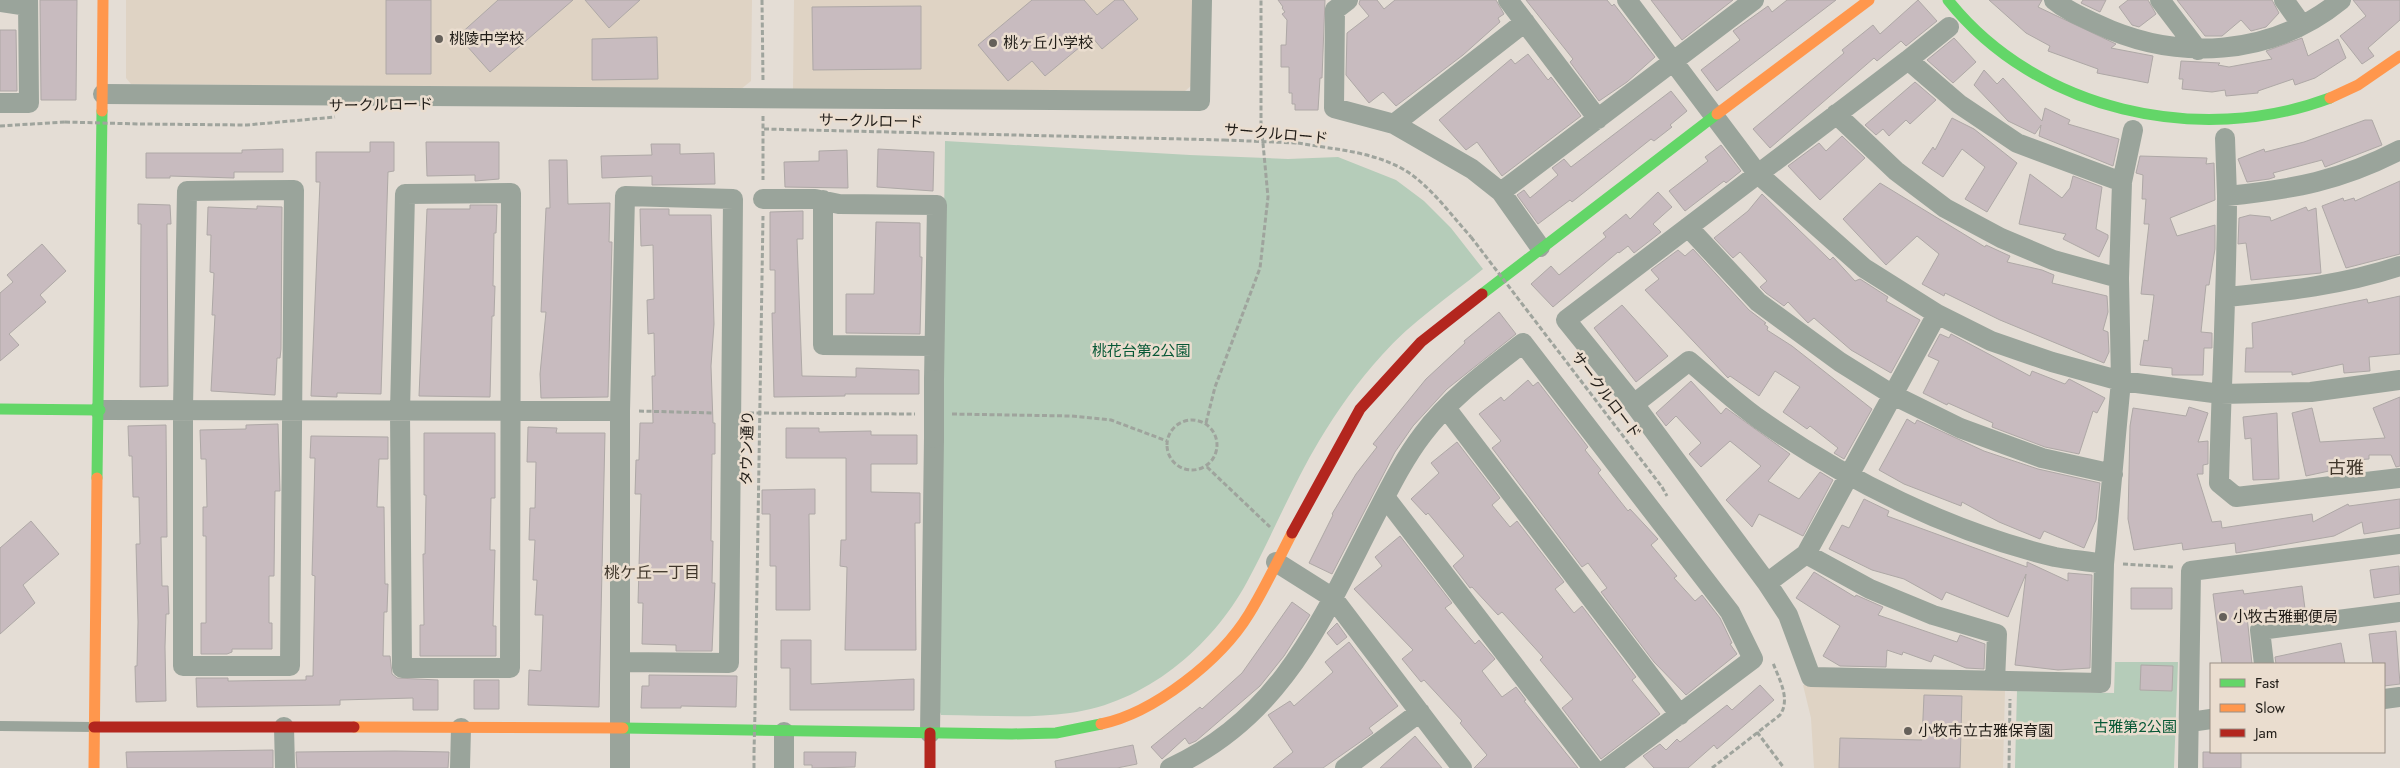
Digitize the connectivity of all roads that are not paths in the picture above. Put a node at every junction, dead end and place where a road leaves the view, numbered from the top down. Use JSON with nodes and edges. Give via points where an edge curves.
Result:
{"nodes":[{"id":1,"x":103,"y":0,"type":"edge"},
{"id":2,"x":1202,"y":0,"type":"edge"},
{"id":3,"x":1348,"y":0,"type":"edge"},
{"id":4,"x":1508,"y":0,"type":"edge"},
{"id":5,"x":1628,"y":0,"type":"edge"},
{"id":6,"x":1752,"y":0,"type":"edge"},
{"id":7,"x":1869,"y":0,"type":"edge"},
{"id":8,"x":1948,"y":0,"type":"edge"},
{"id":9,"x":2054,"y":0,"type":"edge"},
{"id":10,"x":2160,"y":0,"type":"edge"},
{"id":11,"x":2284,"y":0,"type":"edge"},
{"id":12,"x":2341,"y":0,"type":"edge"},
{"id":13,"x":0,"y":2,"type":"edge"},
{"id":14,"x":28,"y":3,"type":"edge"},
{"id":15,"x":1525,"y":22,"type":"junction"},
{"id":16,"x":2302,"y":25,"type":"junction"},
{"id":17,"x":1949,"y":27,"type":"dead end"},
{"id":18,"x":2198,"y":50,"type":"junction"},
{"id":19,"x":2400,"y":56,"type":"edge"},
{"id":20,"x":1908,"y":60,"type":"junction"},
{"id":21,"x":1674,"y":62,"type":"junction"},
{"id":22,"x":103,"y":94,"type":"junction"},
{"id":23,"x":0,"y":103,"type":"edge"},
{"id":24,"x":1714,"y":114,"type":"junction"},
{"id":25,"x":1836,"y":114,"type":"junction"},
{"id":26,"x":1598,"y":119,"type":"junction"},
{"id":27,"x":1394,"y":124,"type":"junction"},
{"id":28,"x":2133,"y":130,"type":"dead end"},
{"id":29,"x":2225,"y":138,"type":"dead end"},
{"id":30,"x":2400,"y":150,"type":"edge"},
{"id":31,"x":1757,"y":173,"type":"junction"},
{"id":32,"x":2122,"y":182,"type":"junction"},
{"id":33,"x":1501,"y":192,"type":"junction"},
{"id":34,"x":2228,"y":196,"type":"junction"},
{"id":35,"x":763,"y":199,"type":"road end"},
{"id":36,"x":823,"y":200,"type":"junction"},
{"id":37,"x":1688,"y":227,"type":"junction"},
{"id":38,"x":1540,"y":247,"type":"junction"},
{"id":39,"x":2400,"y":266,"type":"edge"},
{"id":40,"x":2119,"y":278,"type":"junction"},
{"id":41,"x":2227,"y":297,"type":"junction"},
{"id":42,"x":1937,"y":314,"type":"junction"},
{"id":43,"x":934,"y":346,"type":"junction"},
{"id":44,"x":2400,"y":380,"type":"edge"},
{"id":45,"x":2121,"y":382,"type":"junction"},
{"id":46,"x":2221,"y":394,"type":"junction"},
{"id":47,"x":1893,"y":395,"type":"junction"},
{"id":48,"x":1634,"y":404,"type":"junction"},
{"id":49,"x":183,"y":408,"type":"junction"},
{"id":50,"x":1446,"y":408,"type":"junction"},
{"id":51,"x":0,"y":409,"type":"edge"},
{"id":52,"x":100,"y":410,"type":"junction"},
{"id":53,"x":293,"y":410,"type":"junction"},
{"id":54,"x":510,"y":411,"type":"junction"},
{"id":55,"x":620,"y":411,"type":"junction"},
{"id":56,"x":400,"y":412,"type":"junction"},
{"id":57,"x":2113,"y":474,"type":"junction"},
{"id":58,"x":1850,"y":475,"type":"junction"},
{"id":59,"x":2400,"y":478,"type":"edge"},
{"id":60,"x":1385,"y":497,"type":"junction"},
{"id":61,"x":2400,"y":544,"type":"edge"},
{"id":62,"x":1806,"y":554,"type":"junction"},
{"id":63,"x":1276,"y":562,"type":"junction"},
{"id":64,"x":2104,"y":564,"type":"junction"},
{"id":65,"x":1767,"y":583,"type":"junction"},
{"id":66,"x":1333,"y":598,"type":"junction"},
{"id":67,"x":2400,"y":612,"type":"edge"},
{"id":68,"x":620,"y":662,"type":"junction"},
{"id":69,"x":2264,"y":663,"type":"edge"},
{"id":70,"x":2003,"y":681,"type":"junction"},
{"id":71,"x":2400,"y":697,"type":"edge"},
{"id":72,"x":2385,"y":699,"type":"edge"},
{"id":73,"x":1420,"y":712,"type":"junction"},
{"id":74,"x":1680,"y":715,"type":"junction"},
{"id":75,"x":2210,"y":720,"type":"edge"},
{"id":76,"x":2190,"y":722,"type":"junction"},
{"id":77,"x":0,"y":726,"type":"edge"},
{"id":78,"x":94,"y":726,"type":"junction"},
{"id":79,"x":284,"y":727,"type":"junction"},
{"id":80,"x":461,"y":728,"type":"junction"},
{"id":81,"x":620,"y":728,"type":"junction"},
{"id":82,"x":784,"y":732,"type":"junction"},
{"id":83,"x":930,"y":733,"type":"junction"},
{"id":84,"x":94,"y":768,"type":"edge"},
{"id":85,"x":285,"y":768,"type":"edge"},
{"id":86,"x":460,"y":768,"type":"edge"},
{"id":87,"x":620,"y":768,"type":"edge"},
{"id":88,"x":784,"y":768,"type":"edge"},
{"id":89,"x":930,"y":768,"type":"edge"},
{"id":90,"x":1170,"y":768,"type":"edge"},
{"id":91,"x":1345,"y":768,"type":"edge"},
{"id":92,"x":1462,"y":768,"type":"edge"},
{"id":93,"x":1593,"y":768,"type":"edge"},
{"id":94,"x":1608,"y":768,"type":"edge"},
{"id":95,"x":2188,"y":768,"type":"edge"}],
"edges":[{"from":1,"to":22,"type":"street"},
{"from":2,"to":22,"type":"street","via":[[1200,101],[763,108]]},
{"from":3,"to":27,"type":"street","via":[[1335,10],[1334,108]]},
{"from":4,"to":15,"type":"street"},
{"from":5,"to":21,"type":"street"},
{"from":6,"to":21,"type":"street"},
{"from":7,"to":24,"type":"street"},
{"from":8,"to":19,"type":"street","via":[[1997,50],[2042,79],[2135,112],[2183,120],[2237,119],[2289,110],[2342,93]]},
{"from":9,"to":18,"type":"street","via":[[2116,33]]},
{"from":10,"to":18,"type":"street"},
{"from":11,"to":16,"type":"street"},
{"from":12,"to":16,"type":"street"},
{"from":13,"to":14,"type":"street"},
{"from":14,"to":23,"type":"street","via":[[29,103]]},
{"from":15,"to":26,"type":"street"},
{"from":15,"to":27,"type":"street"},
{"from":16,"to":18,"type":"street","via":[[2268,40]]},
{"from":17,"to":20,"type":"street"},
{"from":20,"to":25,"type":"street"},
{"from":20,"to":32,"type":"street","via":[[1959,104],[2017,143]]},
{"from":21,"to":24,"type":"street"},
{"from":21,"to":26,"type":"street"},
{"from":22,"to":52,"type":"street"},
{"from":24,"to":31,"type":"street"},
{"from":24,"to":38,"type":"street"},
{"from":25,"to":31,"type":"street"},
{"from":25,"to":40,"type":"street","via":[[1896,171],[1945,208],[2001,238],[2045,256]]},
{"from":26,"to":33,"type":"street"},
{"from":27,"to":33,"type":"street","via":[[1472,169]]},
{"from":28,"to":32,"type":"street"},
{"from":29,"to":34,"type":"street"},
{"from":30,"to":34,"type":"street","via":[[2371,165],[2326,181]]},
{"from":31,"to":37,"type":"street"},
{"from":31,"to":42,"type":"street","via":[[1864,268]]},
{"from":32,"to":40,"type":"street"},
{"from":33,"to":38,"type":"street"},
{"from":34,"to":41,"type":"street"},
{"from":35,"to":36,"type":"street"},
{"from":36,"to":43,"type":"street","via":[[839,204],[937,205]]},
{"from":36,"to":43,"type":"street","via":[[823,345]]},
{"from":37,"to":47,"type":"street","via":[[1758,302],[1840,362]]},
{"from":37,"to":48,"type":"street","via":[[1566,320]]},
{"from":38,"to":63,"type":"street","via":[[1421,342],[1390,373],[1360,409]]},
{"from":39,"to":41,"type":"street","via":[[2360,279],[2307,289]]},
{"from":40,"to":45,"type":"street"},
{"from":41,"to":46,"type":"street"},
{"from":42,"to":45,"type":"street","via":[[1991,342]]},
{"from":42,"to":47,"type":"street"},
{"from":43,"to":83,"type":"street","bridge":true},
{"from":44,"to":46,"type":"street","via":[[2311,392]]},
{"from":45,"to":46,"type":"street"},
{"from":45,"to":57,"type":"street"},
{"from":46,"to":59,"type":"street","via":[[2220,483],[2236,497]]},
{"from":47,"to":57,"type":"street","via":[[1960,428],[2042,458]]},
{"from":47,"to":58,"type":"street"},
{"from":48,"to":58,"type":"street","via":[[1689,361],[1759,419]]},
{"from":48,"to":65,"type":"street"},
{"from":49,"to":52,"type":"street"},
{"from":49,"to":53,"type":"street"},
{"from":49,"to":53,"type":"street","via":[[188,191],[294,190]]},
{"from":49,"to":53,"type":"street","via":[[184,666],[290,666]]},
{"from":50,"to":60,"type":"street","via":[[1423,434]]},
{"from":50,"to":74,"type":"street"},
{"from":50,"to":74,"type":"street","via":[[1467,386],[1523,343],[1730,612],[1753,659]]},
{"from":51,"to":52,"type":"street"},
{"from":52,"to":78,"type":"street"},
{"from":53,"to":56,"type":"street"},
{"from":54,"to":55,"type":"street"},
{"from":54,"to":56,"type":"street"},
{"from":54,"to":56,"type":"street","via":[[510,193],[405,194]]},
{"from":54,"to":56,"type":"street","via":[[510,668],[402,668]]},
{"from":55,"to":68,"type":"street"},
{"from":55,"to":68,"type":"street","via":[[625,196],[733,199],[729,663]]},
{"from":57,"to":64,"type":"street"},
{"from":58,"to":62,"type":"street"},
{"from":58,"to":64,"type":"street","via":[[1912,506],[1980,534],[2056,557]]},
{"from":60,"to":66,"type":"street"},
{"from":60,"to":93,"type":"street"},
{"from":61,"to":76,"type":"street","via":[[2191,571]]},
{"from":62,"to":65,"type":"street"},
{"from":62,"to":70,"type":"street","via":[[1870,589],[1933,615],[1997,634]]},
{"from":63,"to":66,"type":"street"},
{"from":63,"to":83,"type":"street","via":[[1248,616],[1214,657],[1185,682],[1142,708],[1105,723],[1056,733]]},
{"from":64,"to":70,"type":"street","via":[[2101,683]]},
{"from":65,"to":70,"type":"street","via":[[1788,614],[1811,677]]},
{"from":66,"to":73,"type":"street"},
{"from":66,"to":90,"type":"street","via":[[1300,658],[1278,687],[1250,716],[1219,740]]},
{"from":67,"to":69,"type":"street","via":[[2260,630]]},
{"from":68,"to":81,"type":"street"},
{"from":71,"to":72,"type":"street"},
{"from":73,"to":91,"type":"street"},
{"from":73,"to":92,"type":"street"},
{"from":74,"to":94,"type":"street"},
{"from":75,"to":76,"type":"street"},
{"from":76,"to":95,"type":"street"},
{"from":77,"to":78,"type":"lane"},
{"from":78,"to":79,"type":"street"},
{"from":78,"to":84,"type":"street"},
{"from":79,"to":80,"type":"street"},
{"from":79,"to":85,"type":"street"},
{"from":80,"to":81,"type":"street"},
{"from":80,"to":86,"type":"street"},
{"from":81,"to":82,"type":"street"},
{"from":81,"to":87,"type":"street"},
{"from":82,"to":83,"type":"street"},
{"from":82,"to":88,"type":"street"},
{"from":83,"to":89,"type":"street"}]}
